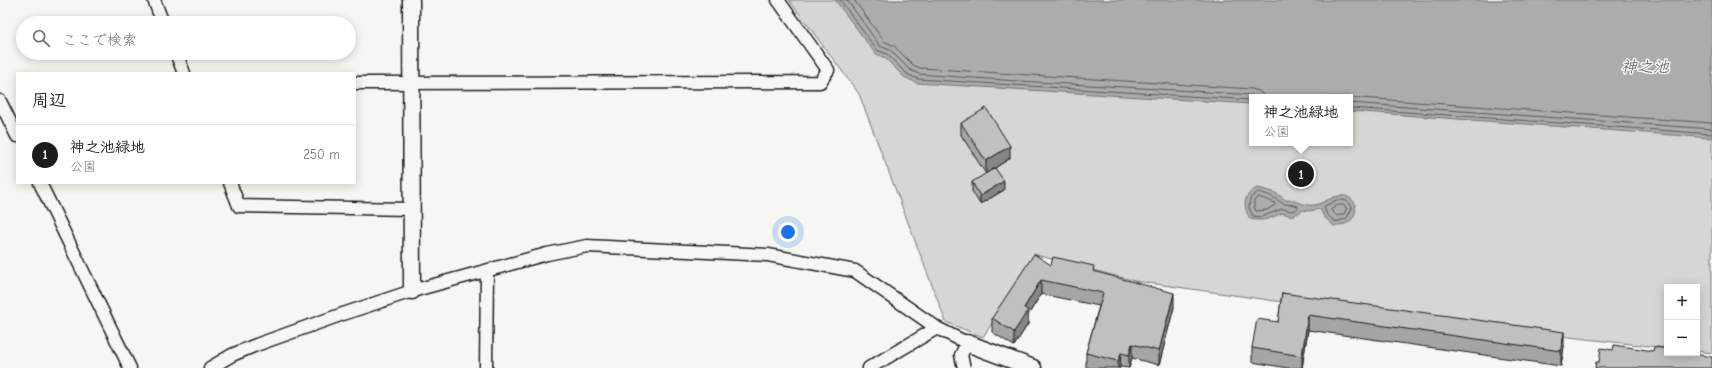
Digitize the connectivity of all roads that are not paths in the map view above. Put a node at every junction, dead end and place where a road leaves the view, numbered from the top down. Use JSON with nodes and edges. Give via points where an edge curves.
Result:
{"nodes":[{"id":1,"x":154,"y":0,"type":"edge"},
{"id":2,"x":411,"y":0,"type":"edge"},
{"id":3,"x":778,"y":0,"type":"edge"},
{"id":4,"x":160,"y":16,"type":"edge"},
{"id":5,"x":179,"y":60,"type":"edge"},
{"id":6,"x":184,"y":72,"type":"edge"},
{"id":7,"x":356,"y":83,"type":"edge"},
{"id":8,"x":412,"y":83,"type":"junction"},
{"id":9,"x":0,"y":101,"type":"edge"},
{"id":10,"x":16,"y":134,"type":"edge"},
{"id":11,"x":40,"y":184,"type":"edge"},
{"id":12,"x":230,"y":184,"type":"edge"},
{"id":13,"x":411,"y":209,"type":"junction"},
{"id":14,"x":487,"y":271,"type":"junction"},
{"id":15,"x":412,"y":291,"type":"junction"},
{"id":16,"x":937,"y":328,"type":"junction"},
{"id":17,"x":967,"y":343,"type":"junction"},
{"id":18,"x":130,"y":368,"type":"edge"},
{"id":19,"x":210,"y":368,"type":"edge"},
{"id":20,"x":486,"y":368,"type":"edge"},
{"id":21,"x":869,"y":368,"type":"edge"},
{"id":22,"x":964,"y":368,"type":"edge"},
{"id":23,"x":1033,"y":368,"type":"edge"}],
"edges":[{"from":1,"to":4,"type":"street"},
{"from":2,"to":8,"type":"street"},
{"from":3,"to":8,"type":"street","via":[[828,70],[820,82]]},
{"from":5,"to":6,"type":"street"},
{"from":7,"to":8,"type":"street"},
{"from":8,"to":13,"type":"street"},
{"from":9,"to":10,"type":"street"},
{"from":11,"to":18,"type":"street"},
{"from":12,"to":13,"type":"street","via":[[239,206]]},
{"from":13,"to":15,"type":"street"},
{"from":14,"to":15,"type":"street"},
{"from":14,"to":16,"type":"street","via":[[587,246],[768,254],[855,271]]},
{"from":14,"to":20,"type":"street"},
{"from":15,"to":19,"type":"street","via":[[232,354]]},
{"from":16,"to":17,"type":"street"},
{"from":16,"to":21,"type":"street"},
{"from":17,"to":22,"type":"street","via":[[960,355]]},
{"from":17,"to":23,"type":"street"}]}
